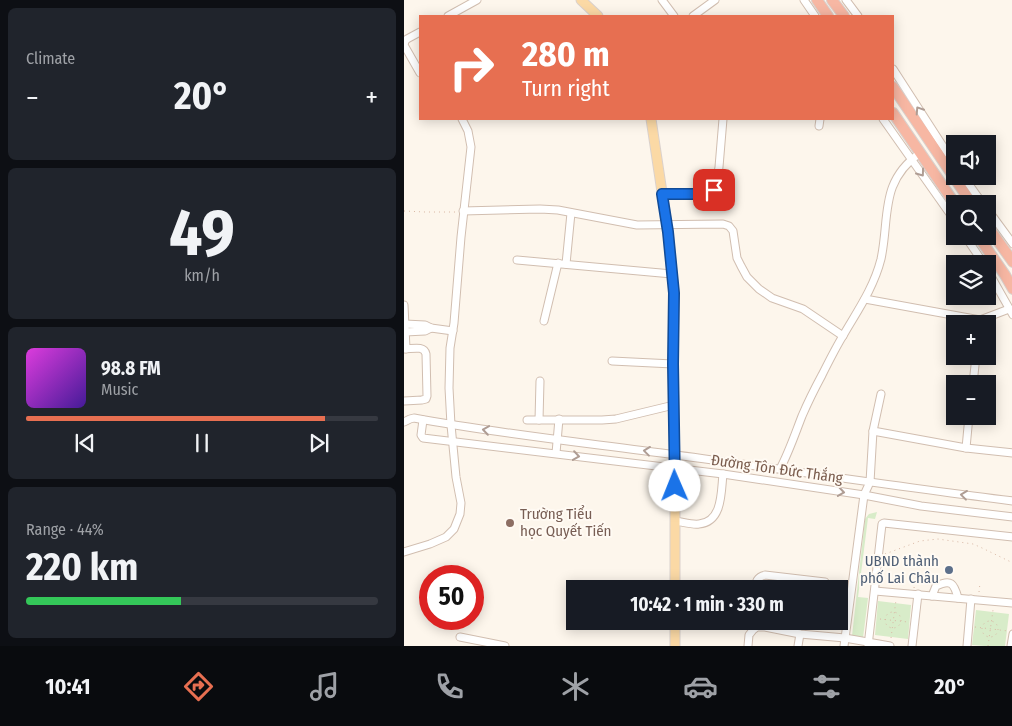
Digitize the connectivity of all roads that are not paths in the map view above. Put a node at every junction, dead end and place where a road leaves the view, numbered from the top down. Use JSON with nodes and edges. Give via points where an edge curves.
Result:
{"nodes":[{"id":1,"x":477,"y":0,"type":"edge"},
{"id":2,"x":580,"y":0,"type":"edge"},
{"id":3,"x":662,"y":0,"type":"edge"},
{"id":4,"x":715,"y":0,"type":"edge"},
{"id":5,"x":804,"y":0,"type":"edge"},
{"id":6,"x":817,"y":0,"type":"edge"},
{"id":7,"x":832,"y":0,"type":"edge"},
{"id":8,"x":846,"y":0,"type":"edge"},
{"id":9,"x":450,"y":15,"type":"edge"},
{"id":10,"x":597,"y":15,"type":"edge"},
{"id":11,"x":673,"y":15,"type":"edge"},
{"id":12,"x":694,"y":15,"type":"edge"},
{"id":13,"x":814,"y":15,"type":"edge"},
{"id":14,"x":827,"y":15,"type":"edge"},
{"id":15,"x":843,"y":15,"type":"edge"},
{"id":16,"x":857,"y":15,"type":"edge"},
{"id":17,"x":419,"y":33,"type":"edge"},
{"id":18,"x":404,"y":45,"type":"edge"},
{"id":19,"x":407,"y":57,"type":"edge"},
{"id":20,"x":894,"y":71,"type":"edge"},
{"id":21,"x":419,"y":72,"type":"edge"},
{"id":22,"x":894,"y":89,"type":"edge"},
{"id":23,"x":894,"y":114,"type":"edge"},
{"id":24,"x":462,"y":120,"type":"edge"},
{"id":25,"x":652,"y":120,"type":"edge"},
{"id":26,"x":723,"y":120,"type":"edge"},
{"id":27,"x":884,"y":120,"type":"edge"},
{"id":28,"x":946,"y":152,"type":"edge"},
{"id":29,"x":920,"y":153,"type":"junction"},
{"id":30,"x":911,"y":159,"type":"junction"},
{"id":31,"x":662,"y":194,"type":"junction"},
{"id":32,"x":949,"y":195,"type":"edge"},
{"id":33,"x":966,"y":195,"type":"edge"},
{"id":34,"x":946,"y":208,"type":"edge"},
{"id":35,"x":463,"y":211,"type":"junction"},
{"id":36,"x":571,"y":213,"type":"junction"},
{"id":37,"x":996,"y":221,"type":"edge"},
{"id":38,"x":667,"y":225,"type":"junction"},
{"id":39,"x":996,"y":239,"type":"edge"},
{"id":40,"x":1012,"y":244,"type":"edge"},
{"id":41,"x":984,"y":245,"type":"edge"},
{"id":42,"x":517,"y":260,"type":"dead end"},
{"id":43,"x":1012,"y":262,"type":"edge"},
{"id":44,"x":558,"y":263,"type":"junction"},
{"id":45,"x":566,"y":264,"type":"junction"},
{"id":46,"x":672,"y":274,"type":"junction"},
{"id":47,"x":996,"y":285,"type":"edge"},
{"id":48,"x":1012,"y":288,"type":"edge"},
{"id":49,"x":866,"y":299,"type":"junction"},
{"id":50,"x":404,"y":305,"type":"edge"},
{"id":51,"x":1011,"y":312,"type":"edge"},
{"id":52,"x":946,"y":315,"type":"edge"},
{"id":53,"x":996,"y":317,"type":"edge"},
{"id":54,"x":544,"y":320,"type":"dead end"},
{"id":55,"x":405,"y":324,"type":"edge"},
{"id":56,"x":431,"y":328,"type":"junction"},
{"id":57,"x":453,"y":331,"type":"junction"},
{"id":58,"x":405,"y":332,"type":"edge"},
{"id":59,"x":843,"y":336,"type":"junction"},
{"id":60,"x":405,"y":349,"type":"edge"},
{"id":61,"x":612,"y":361,"type":"dead end"},
{"id":62,"x":673,"y":364,"type":"junction"},
{"id":63,"x":540,"y":381,"type":"dead end"},
{"id":64,"x":881,"y":394,"type":"dead end"},
{"id":65,"x":404,"y":401,"type":"edge"},
{"id":66,"x":674,"y":404,"type":"junction"},
{"id":67,"x":559,"y":419,"type":"junction"},
{"id":68,"x":423,"y":420,"type":"junction"},
{"id":69,"x":527,"y":420,"type":"dead end"},
{"id":70,"x":539,"y":420,"type":"junction"},
{"id":71,"x":404,"y":422,"type":"edge"},
{"id":72,"x":451,"y":425,"type":"junction"},
{"id":73,"x":968,"y":425,"type":"edge"},
{"id":74,"x":873,"y":430,"type":"junction"},
{"id":75,"x":557,"y":440,"type":"junction"},
{"id":76,"x":453,"y":442,"type":"junction"},
{"id":77,"x":966,"y":448,"type":"junction"},
{"id":78,"x":556,"y":453,"type":"junction"},
{"id":79,"x":1012,"y":453,"type":"edge"},
{"id":80,"x":674,"y":455,"type":"junction"},
{"id":81,"x":675,"y":469,"type":"junction"},
{"id":82,"x":780,"y":469,"type":"junction"},
{"id":83,"x":723,"y":474,"type":"junction"},
{"id":84,"x":870,"y":482,"type":"junction"},
{"id":85,"x":864,"y":495,"type":"junction"},
{"id":86,"x":1012,"y":501,"type":"edge"},
{"id":87,"x":1012,"y":517,"type":"edge"},
{"id":88,"x":675,"y":521,"type":"junction"},
{"id":89,"x":1012,"y":536,"type":"edge"},
{"id":90,"x":404,"y":552,"type":"edge"},
{"id":91,"x":675,"y":580,"type":"edge"},
{"id":92,"x":756,"y":580,"type":"edge"},
{"id":93,"x":808,"y":580,"type":"edge"},
{"id":94,"x":875,"y":591,"type":"junction"},
{"id":95,"x":916,"y":594,"type":"junction"},
{"id":96,"x":932,"y":596,"type":"junction"},
{"id":97,"x":958,"y":598,"type":"junction"},
{"id":98,"x":974,"y":600,"type":"junction"},
{"id":99,"x":1012,"y":603,"type":"edge"},
{"id":100,"x":675,"y":630,"type":"edge"},
{"id":101,"x":753,"y":630,"type":"edge"},
{"id":102,"x":780,"y":630,"type":"edge"},
{"id":103,"x":1012,"y":632,"type":"edge"},
{"id":104,"x":800,"y":634,"type":"junction"},
{"id":105,"x":460,"y":637,"type":"dead end"},
{"id":106,"x":844,"y":642,"type":"edge"},
{"id":107,"x":868,"y":644,"type":"edge"},
{"id":108,"x":505,"y":646,"type":"edge"},
{"id":109,"x":675,"y":646,"type":"edge"},
{"id":110,"x":748,"y":646,"type":"edge"},
{"id":111,"x":798,"y":646,"type":"edge"},
{"id":112,"x":890,"y":646,"type":"edge"},
{"id":113,"x":912,"y":646,"type":"edge"},
{"id":114,"x":967,"y":646,"type":"edge"},
{"id":115,"x":1011,"y":646,"type":"edge"}],
"edges":[{"from":1,"to":9,"type":"street"},
{"from":2,"to":10,"type":"main road"},
{"from":3,"to":11,"type":"street"},
{"from":4,"to":12,"type":"street"},
{"from":5,"to":13,"type":"street"},
{"from":6,"to":14,"type":"highway"},
{"from":7,"to":15,"type":"highway"},
{"from":8,"to":16,"type":"street"},
{"from":17,"to":18,"type":"street"},
{"from":19,"to":21,"type":"street"},
{"from":28,"to":20,"type":"street","one_way":true},
{"from":22,"to":33,"type":"highway"},
{"from":23,"to":29,"type":"highway"},
{"from":24,"to":35,"type":"street","via":[[470,147]]},
{"from":25,"to":31,"type":"main road"},
{"from":26,"to":31,"type":"street","via":[[714,190],[708,194]]},
{"from":27,"to":30,"type":"street"},
{"from":29,"to":30,"type":"street"},
{"from":29,"to":32,"type":"highway"},
{"from":30,"to":34,"type":"street","one_way":true},
{"from":30,"to":49,"type":"street","via":[[894,181],[889,194],[881,258]]},
{"from":31,"to":38,"type":"main road"},
{"from":35,"to":36,"type":"street","via":[[540,209]]},
{"from":35,"to":57,"type":"street"},
{"from":36,"to":38,"type":"street","via":[[637,225]]},
{"from":36,"to":45,"type":"street"},
{"from":37,"to":40,"type":"street"},
{"from":38,"to":46,"type":"main road"},
{"from":38,"to":59,"type":"street","via":[[729,226],[733,231],[737,258],[747,277],[759,289],[772,298],[803,309]]},
{"from":39,"to":43,"type":"highway"},
{"from":41,"to":48,"type":"highway"},
{"from":42,"to":44,"type":"street"},
{"from":44,"to":45,"type":"street"},
{"from":44,"to":54,"type":"street"},
{"from":45,"to":46,"type":"street"},
{"from":46,"to":62,"type":"main road"},
{"from":47,"to":51,"type":"street"},
{"from":49,"to":52,"type":"street"},
{"from":49,"to":59,"type":"street"},
{"from":50,"to":55,"type":"street"},
{"from":51,"to":53,"type":"street"},
{"from":55,"to":56,"type":"street"},
{"from":55,"to":58,"type":"street"},
{"from":56,"to":57,"type":"street"},
{"from":56,"to":58,"type":"street"},
{"from":57,"to":72,"type":"street","via":[[449,372]]},
{"from":58,"to":60,"type":"street"},
{"from":59,"to":82,"type":"street"},
{"from":60,"to":65,"type":"street","via":[[422,348],[426,353],[427,396],[422,400]]},
{"from":61,"to":62,"type":"street"},
{"from":62,"to":66,"type":"main road"},
{"from":63,"to":70,"type":"street"},
{"from":64,"to":74,"type":"street"},
{"from":66,"to":67,"type":"street","via":[[616,419]]},
{"from":66,"to":80,"type":"main road"},
{"from":67,"to":70,"type":"street"},
{"from":67,"to":75,"type":"street"},
{"from":68,"to":71,"type":"street","name":"Đường Tôn Đức Thắng","via":[[414,418]]},
{"from":68,"to":72,"type":"street","name":"Đường Tôn Đức Thắng"},
{"from":68,"to":76,"type":"street","name":"Đường Tôn Đức Thắng","via":[[424,438]]},
{"from":69,"to":70,"type":"street"},
{"from":75,"to":72,"type":"street","name":"Đường Tôn Đức Thắng","one_way":true},
{"from":72,"to":76,"type":"street"},
{"from":73,"to":77,"type":"street"},
{"from":74,"to":77,"type":"street"},
{"from":74,"to":84,"type":"street"},
{"from":75,"to":78,"type":"street"},
{"from":80,"to":75,"type":"street","name":"Đường Tôn Đức Thắng","one_way":true},
{"from":76,"to":78,"type":"street","name":"Đường Tôn Đức Thắng"},
{"from":76,"to":90,"type":"street","via":[[461,503],[456,525],[441,540]]},
{"from":77,"to":79,"type":"street"},
{"from":78,"to":81,"type":"street","name":"Đường Tôn Đức Thắng","one_way":true},
{"from":80,"to":81,"type":"main road"},
{"from":80,"to":82,"type":"street","name":"Đường Tôn Đức Thắng"},
{"from":81,"to":83,"type":"street","name":"Đường Tôn Đức Thắng"},
{"from":81,"to":88,"type":"main road"},
{"from":82,"to":84,"type":"street","name":"Đường Tôn Đức Thắng"},
{"from":83,"to":85,"type":"street","name":"Đường Tôn Đức Thắng","one_way":true},
{"from":83,"to":88,"type":"street","via":[[721,499],[714,516],[699,524]]},
{"from":84,"to":85,"type":"street"},
{"from":86,"to":84,"type":"street","name":"Đường Tôn Đức Thắng","one_way":true},
{"from":85,"to":87,"type":"street","name":"Đường Tôn Đức Thắng"},
{"from":85,"to":106,"type":"street"},
{"from":88,"to":91,"type":"main road"},
{"from":89,"to":94,"type":"street","via":[[884,523]]},
{"from":92,"to":93,"type":"street","via":[[765,575]]},
{"from":94,"to":95,"type":"street"},
{"from":94,"to":107,"type":"street"},
{"from":95,"to":96,"type":"street"},
{"from":95,"to":113,"type":"street"},
{"from":96,"to":97,"type":"street"},
{"from":96,"to":97,"type":"street","via":[[936,586],[950,583]]},
{"from":97,"to":98,"type":"street"},
{"from":98,"to":99,"type":"street"},
{"from":98,"to":114,"type":"street"},
{"from":100,"to":109,"type":"main road"},
{"from":101,"to":110,"type":"street"},
{"from":102,"to":104,"type":"street"},
{"from":103,"to":115,"type":"street"},
{"from":104,"to":106,"type":"street"},
{"from":104,"to":111,"type":"street"},
{"from":105,"to":108,"type":"street"},
{"from":106,"to":107,"type":"street"},
{"from":107,"to":112,"type":"street"}]}
